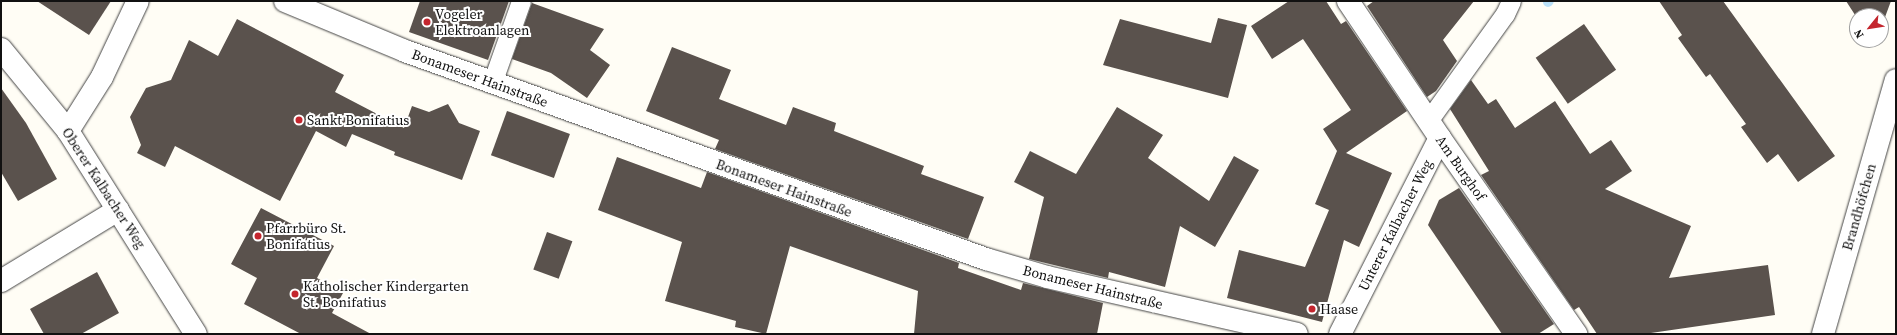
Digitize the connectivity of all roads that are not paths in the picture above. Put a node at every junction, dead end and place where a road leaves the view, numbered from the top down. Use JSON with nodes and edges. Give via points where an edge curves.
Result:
{"nodes":[{"id":1,"x":138,"y":1,"type":"edge"},
{"id":2,"x":285,"y":1,"type":"edge"},
{"id":3,"x":522,"y":1,"type":"edge"},
{"id":4,"x":1348,"y":1,"type":"edge"},
{"id":5,"x":1512,"y":1,"type":"edge"},
{"id":6,"x":1,"y":49,"type":"edge"},
{"id":7,"x":1896,"y":80,"type":"edge"},
{"id":8,"x":492,"y":83,"type":"junction"},
{"id":9,"x":1434,"y":129,"type":"junction"},
{"id":10,"x":68,"y":130,"type":"junction"},
{"id":11,"x":118,"y":210,"type":"junction"},
{"id":12,"x":1,"y":281,"type":"edge"},
{"id":13,"x":196,"y":334,"type":"edge"},
{"id":14,"x":1297,"y":334,"type":"edge"},
{"id":15,"x":1340,"y":334,"type":"edge"},
{"id":16,"x":1576,"y":334,"type":"edge"},
{"id":17,"x":1823,"y":334,"type":"edge"}],
"edges":[{"from":1,"to":10,"type":"street","via":[[102,77]]},
{"from":2,"to":8,"type":"street","name":"Bonameser Hainstraße","via":[[398,48]]},
{"from":3,"to":8,"type":"lane"},
{"from":4,"to":9,"type":"street","name":"Am Burghof"},
{"from":5,"to":9,"type":"lane"},
{"from":6,"to":10,"type":"street","name":"Oberer Kalbacher Weg"},
{"from":7,"to":17,"type":"street","name":"Brandhöfchen"},
{"from":8,"to":14,"type":"street","name":"Bonameser Hainstraße","via":[[986,259],[1047,277]]},
{"from":9,"to":15,"type":"street","name":"Unterer Kalbacher Weg"},
{"from":9,"to":16,"type":"street","name":"Am Burghof"},
{"from":10,"to":11,"type":"street","name":"Oberer Kalbacher Weg"},
{"from":11,"to":12,"type":"street"},
{"from":11,"to":13,"type":"street","name":"Oberer Kalbacher Weg"}]}
